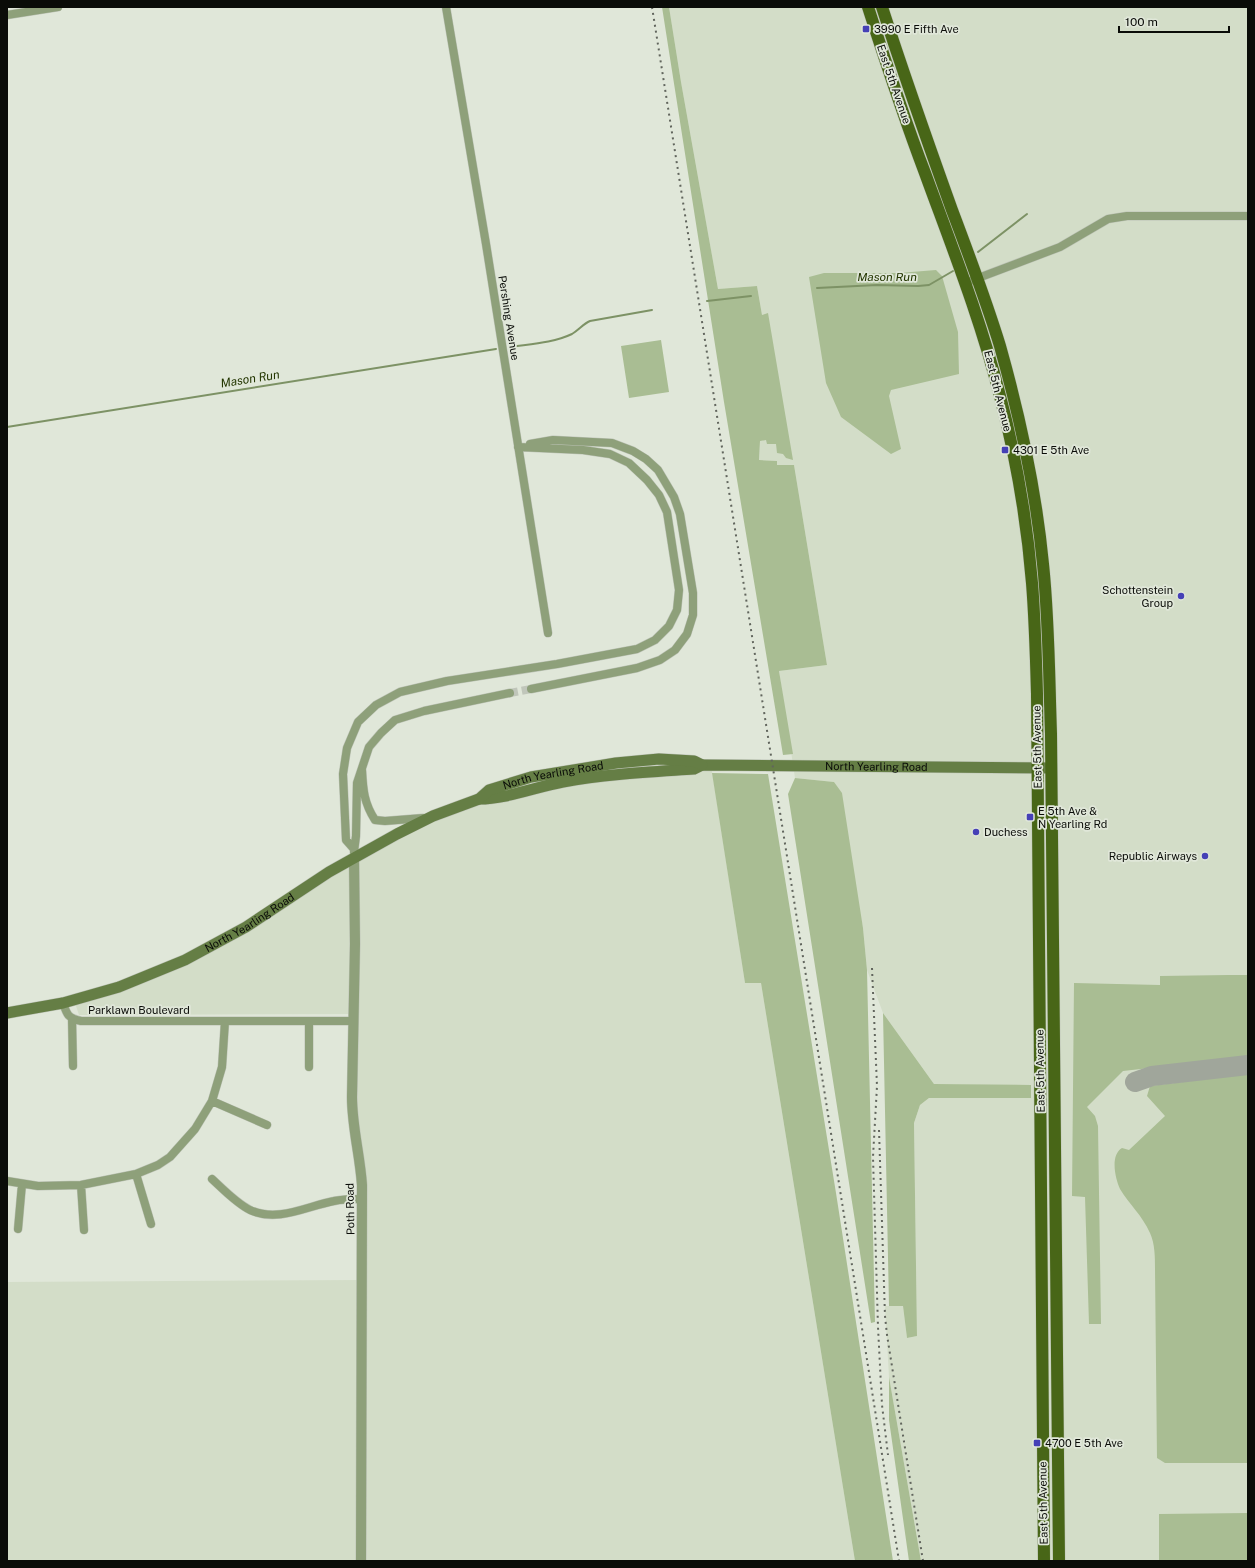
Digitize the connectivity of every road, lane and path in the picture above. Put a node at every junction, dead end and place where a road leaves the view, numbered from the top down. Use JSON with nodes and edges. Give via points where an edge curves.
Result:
{"nodes":[{"id":1,"x":58,"y":7,"type":"edge"},
{"id":2,"x":446,"y":7,"type":"edge"},
{"id":3,"x":868,"y":7,"type":"edge"},
{"id":4,"x":882,"y":7,"type":"edge"},
{"id":5,"x":7,"y":15,"type":"edge"},
{"id":6,"x":1248,"y":216,"type":"edge"},
{"id":7,"x":977,"y":279,"type":"junction"},
{"id":8,"x":965,"y":283,"type":"junction"},
{"id":9,"x":518,"y":447,"type":"junction"},
{"id":10,"x":548,"y":633,"type":"dead end"},
{"id":11,"x":531,"y":689,"type":"tunnel mouth"},
{"id":12,"x":510,"y":693,"type":"tunnel mouth"},
{"id":13,"x":362,"y":765,"type":"junction"},
{"id":14,"x":1037,"y":768,"type":"junction"},
{"id":15,"x":1051,"y":768,"type":"junction"},
{"id":16,"x":433,"y":816,"type":"junction"},
{"id":17,"x":354,"y":853,"type":"junction"},
{"id":18,"x":63,"y":1003,"type":"junction"},
{"id":19,"x":7,"y":1013,"type":"edge"},
{"id":20,"x":72,"y":1018,"type":"junction"},
{"id":21,"x":225,"y":1021,"type":"junction"},
{"id":22,"x":309,"y":1021,"type":"junction"},
{"id":23,"x":353,"y":1021,"type":"junction"},
{"id":24,"x":73,"y":1066,"type":"dead end"},
{"id":25,"x":309,"y":1067,"type":"dead end"},
{"id":26,"x":212,"y":1101,"type":"junction"},
{"id":27,"x":267,"y":1125,"type":"dead end"},
{"id":28,"x":136,"y":1174,"type":"junction"},
{"id":29,"x":212,"y":1179,"type":"dead end"},
{"id":30,"x":7,"y":1181,"type":"edge"},
{"id":31,"x":22,"y":1184,"type":"junction"},
{"id":32,"x":82,"y":1185,"type":"junction"},
{"id":33,"x":362,"y":1199,"type":"junction"},
{"id":34,"x":151,"y":1224,"type":"dead end"},
{"id":35,"x":18,"y":1229,"type":"dead end"},
{"id":36,"x":84,"y":1230,"type":"dead end"},
{"id":37,"x":361,"y":1561,"type":"edge"},
{"id":38,"x":1044,"y":1561,"type":"edge"},
{"id":39,"x":1059,"y":1561,"type":"edge"}],
"edges":[{"from":1,"to":5,"type":"street"},
{"from":2,"to":9,"type":"street","name":"Pershing Avenue"},
{"from":3,"to":8,"type":"main road","name":"East 5th Avenue","via":[[905,120]]},
{"from":4,"to":7,"type":"main road","name":"East 5th Avenue","via":[[909,91]]},
{"from":6,"to":7,"type":"street","via":[[1128,216],[1108,219],[1060,247]]},
{"from":7,"to":8,"type":"street"},
{"from":7,"to":15,"type":"main road","name":"East 5th Avenue","via":[[1011,389],[1040,536],[1048,622]]},
{"from":8,"to":14,"type":"main road","name":"East 5th Avenue","via":[[1000,396],[1012,448],[1026,532],[1034,624]]},
{"from":9,"to":10,"type":"street","name":"Pershing Avenue"},
{"from":9,"to":11,"type":"street","via":[[554,440],[594,441],[612,443],[646,459],[658,470],[674,497],[680,514],[692,593],[693,615],[687,634],[674,650],[660,660],[637,668]]},
{"from":9,"to":17,"type":"street","via":[[610,454],[629,463],[647,480],[659,495],[667,512],[679,590],[677,610],[668,626],[655,640],[637,649],[447,681],[400,692],[376,704],[358,722],[347,748],[343,774],[346,840]]},
{"from":12,"to":13,"type":"street","via":[[424,711],[395,720],[369,747]]},
{"from":13,"to":16,"type":"street","via":[[364,793],[368,809],[375,820],[411,820]]},
{"from":13,"to":17,"type":"street","via":[[357,783]]},
{"from":14,"to":15,"type":"main road","name":"North Yearling Road"},
{"from":14,"to":16,"type":"main road","name":"North Yearling Road","via":[[702,765],[694,761],[659,760],[616,762],[531,777],[489,790],[478,799]]},
{"from":14,"to":38,"type":"main road","name":"East 5th Avenue"},
{"from":15,"to":39,"type":"main road","name":"East 5th Avenue"},
{"from":16,"to":17,"type":"main road","name":"North Yearling Road"},
{"from":17,"to":18,"type":"main road","name":"North Yearling Road","via":[[246,928],[198,953],[132,982]]},
{"from":17,"to":23,"type":"street","name":"Poth Road"},
{"from":18,"to":19,"type":"main road","name":"North Yearling Road"},
{"from":18,"to":20,"type":"street"},
{"from":20,"to":21,"type":"street","name":"Parklawn Boulevard","via":[[81,1021]]},
{"from":20,"to":24,"type":"street"},
{"from":21,"to":22,"type":"street","name":"Parklawn Boulevard"},
{"from":21,"to":26,"type":"street","via":[[222,1067]]},
{"from":22,"to":23,"type":"street","name":"Parklawn Boulevard"},
{"from":22,"to":25,"type":"street"},
{"from":23,"to":33,"type":"street","name":"Poth Road","via":[[352,1108],[361,1166]]},
{"from":26,"to":27,"type":"street"},
{"from":26,"to":28,"type":"street","via":[[195,1129],[170,1156],[158,1165]]},
{"from":28,"to":32,"type":"street"},
{"from":28,"to":34,"type":"street"},
{"from":29,"to":33,"type":"street","via":[[242,1205],[263,1214],[281,1215],[334,1201]]},
{"from":30,"to":31,"type":"street"},
{"from":31,"to":32,"type":"street"},
{"from":31,"to":35,"type":"street"},
{"from":32,"to":36,"type":"street"},
{"from":33,"to":37,"type":"street","name":"Poth Road"}]}
